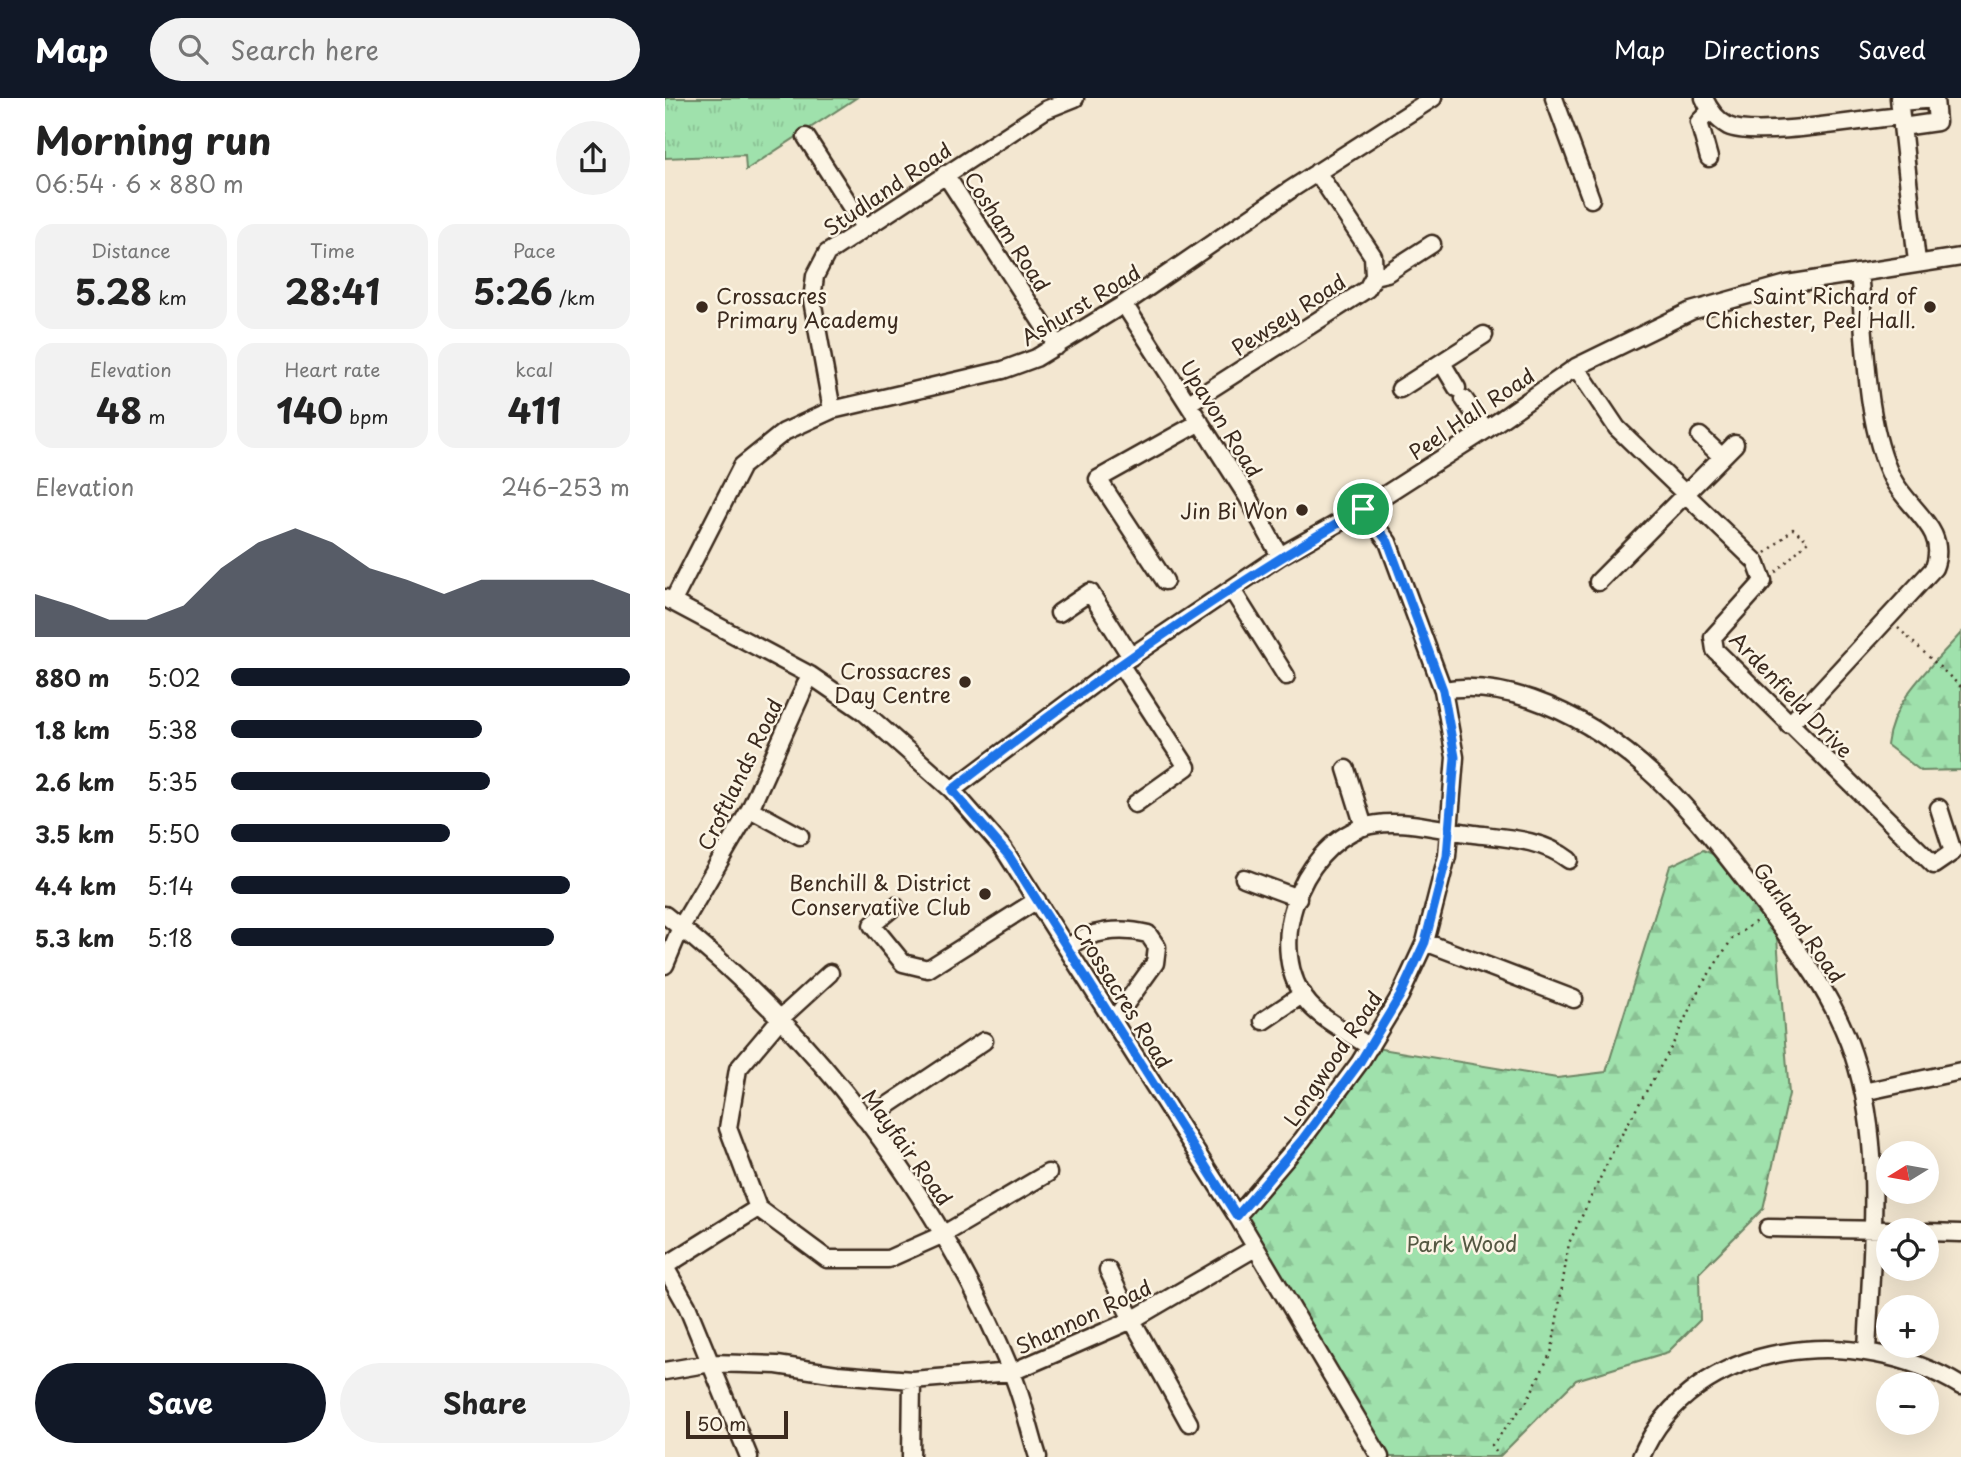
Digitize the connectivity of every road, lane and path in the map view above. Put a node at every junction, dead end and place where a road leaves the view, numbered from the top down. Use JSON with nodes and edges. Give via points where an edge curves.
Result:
{"nodes":[{"id":1,"x":1075,"y":98,"type":"edge"},
{"id":2,"x":1554,"y":98,"type":"edge"},
{"id":3,"x":1428,"y":99,"type":"edge"},
{"id":4,"x":1707,"y":104,"type":"edge"},
{"id":5,"x":1901,"y":111,"type":"edge"},
{"id":6,"x":806,"y":137,"type":"dead end"},
{"id":7,"x":1709,"y":158,"type":"dead end"},
{"id":8,"x":1317,"y":172,"type":"junction"},
{"id":9,"x":946,"y":174,"type":"junction"},
{"id":10,"x":1591,"y":199,"type":"dead end"},
{"id":11,"x":864,"y":227,"type":"junction"},
{"id":12,"x":1432,"y":244,"type":"dead end"},
{"id":13,"x":1961,"y":257,"type":"edge"},
{"id":14,"x":1917,"y":262,"type":"junction"},
{"id":15,"x":1859,"y":273,"type":"junction"},
{"id":16,"x":1374,"y":276,"type":"junction"},
{"id":17,"x":1124,"y":304,"type":"junction"},
{"id":18,"x":1484,"y":335,"type":"dead end"},
{"id":19,"x":1057,"y":346,"type":"junction"},
{"id":20,"x":1442,"y":363,"type":"junction"},
{"id":21,"x":1576,"y":367,"type":"junction"},
{"id":22,"x":1400,"y":389,"type":"dead end"},
{"id":23,"x":1189,"y":403,"type":"junction"},
{"id":24,"x":832,"y":410,"type":"junction"},
{"id":25,"x":1200,"y":422,"type":"junction"},
{"id":26,"x":1486,"y":430,"type":"junction"},
{"id":27,"x":1700,"y":436,"type":"dead end"},
{"id":28,"x":1735,"y":444,"type":"dead end"},
{"id":29,"x":1721,"y":457,"type":"junction"},
{"id":30,"x":1686,"y":494,"type":"junction"},
{"id":31,"x":1363,"y":509,"type":"junction"},
{"id":32,"x":1280,"y":556,"type":"junction"},
{"id":33,"x":1759,"y":570,"type":"junction"},
{"id":34,"x":1165,"y":581,"type":"dead end"},
{"id":35,"x":1598,"y":582,"type":"dead end"},
{"id":36,"x":1232,"y":590,"type":"junction"},
{"id":37,"x":669,"y":599,"type":"edge"},
{"id":38,"x":1059,"y":613,"type":"dead end"},
{"id":39,"x":1888,"y":619,"type":"junction"},
{"id":40,"x":1125,"y":661,"type":"junction"},
{"id":41,"x":810,"y":675,"type":"junction"},
{"id":42,"x":1286,"y":676,"type":"dead end"},
{"id":43,"x":1961,"y":687,"type":"edge"},
{"id":44,"x":1443,"y":690,"type":"junction"},
{"id":45,"x":1789,"y":725,"type":"junction"},
{"id":46,"x":1346,"y":769,"type":"dead end"},
{"id":47,"x":952,"y":790,"type":"junction"},
{"id":48,"x":1135,"y":804,"type":"dead end"},
{"id":49,"x":1939,"y":808,"type":"dead end"},
{"id":50,"x":750,"y":809,"type":"junction"},
{"id":51,"x":1364,"y":827,"type":"junction"},
{"id":52,"x":1451,"y":831,"type":"junction"},
{"id":53,"x":800,"y":836,"type":"dead end"},
{"id":54,"x":1957,"y":852,"type":"edge"},
{"id":55,"x":1569,"y":860,"type":"dead end"},
{"id":56,"x":1244,"y":878,"type":"dead end"},
{"id":57,"x":1298,"y":898,"type":"junction"},
{"id":58,"x":1037,"y":900,"type":"junction"},
{"id":59,"x":895,"y":906,"type":"dead end"},
{"id":60,"x":1769,"y":911,"type":"junction"},
{"id":61,"x":665,"y":915,"type":"edge"},
{"id":62,"x":681,"y":927,"type":"junction"},
{"id":63,"x":1425,"y":942,"type":"junction"},
{"id":64,"x":1069,"y":947,"type":"junction"},
{"id":65,"x":665,"y":965,"type":"edge"},
{"id":66,"x":830,"y":973,"type":"dead end"},
{"id":67,"x":1303,"y":994,"type":"junction"},
{"id":68,"x":1574,"y":999,"type":"dead end"},
{"id":69,"x":781,"y":1018,"type":"junction"},
{"id":70,"x":1114,"y":1020,"type":"junction"},
{"id":71,"x":1263,"y":1021,"type":"dead end"},
{"id":72,"x":984,"y":1041,"type":"dead end"},
{"id":73,"x":1370,"y":1047,"type":"junction"},
{"id":74,"x":1961,"y":1071,"type":"edge"},
{"id":75,"x":1863,"y":1092,"type":"junction"},
{"id":76,"x":866,"y":1120,"type":"junction"},
{"id":77,"x":1048,"y":1174,"type":"dead end"},
{"id":78,"x":758,"y":1208,"type":"junction"},
{"id":79,"x":1237,"y":1216,"type":"junction"},
{"id":80,"x":1879,"y":1218,"type":"edge"},
{"id":81,"x":1768,"y":1228,"type":"dead end"},
{"id":82,"x":1876,"y":1230,"type":"edge"},
{"id":83,"x":1939,"y":1232,"type":"edge"},
{"id":84,"x":1961,"y":1233,"type":"edge"},
{"id":85,"x":944,"y":1234,"type":"junction"},
{"id":86,"x":1255,"y":1248,"type":"junction"},
{"id":87,"x":665,"y":1266,"type":"edge"},
{"id":88,"x":1876,"y":1268,"type":"edge"},
{"id":89,"x":1108,"y":1270,"type":"dead end"},
{"id":90,"x":1132,"y":1320,"type":"junction"},
{"id":91,"x":1867,"y":1352,"type":"junction"},
{"id":92,"x":711,"y":1363,"type":"junction"},
{"id":93,"x":665,"y":1371,"type":"edge"},
{"id":94,"x":1012,"y":1372,"type":"junction"},
{"id":95,"x":912,"y":1380,"type":"junction"},
{"id":96,"x":1961,"y":1386,"type":"edge"},
{"id":97,"x":1189,"y":1423,"type":"dead end"},
{"id":98,"x":1496,"y":1452,"type":"dead end"},
{"id":99,"x":748,"y":1457,"type":"edge"},
{"id":100,"x":911,"y":1457,"type":"edge"},
{"id":101,"x":1038,"y":1457,"type":"edge"},
{"id":102,"x":1380,"y":1457,"type":"edge"},
{"id":103,"x":1641,"y":1457,"type":"edge"}],
"edges":[{"from":1,"to":9,"type":"street","name":"Studland Road","via":[[1045,110]]},
{"from":2,"to":10,"type":"street"},
{"from":3,"to":8,"type":"street","name":"Ashurst Road"},
{"from":4,"to":5,"type":"street","via":[[1729,126],[1753,131]]},
{"from":4,"to":7,"type":"street","via":[[1699,122]]},
{"from":5,"to":14,"type":"street"},
{"from":6,"to":11,"type":"street"},
{"from":8,"to":16,"type":"street","name":"Pewsey Road","via":[[1373,256]]},
{"from":8,"to":17,"type":"street","name":"Ashurst Road"},
{"from":9,"to":11,"type":"street","name":"Studland Road"},
{"from":9,"to":19,"type":"street","name":"Cosham Road"},
{"from":11,"to":24,"type":"street","name":"Studland Road","via":[[827,253],[815,276],[812,300]]},
{"from":12,"to":16,"type":"street","via":[[1387,273]]},
{"from":13,"to":14,"type":"street","name":"Peel Hall Road"},
{"from":14,"to":15,"type":"street","name":"Peel Hall Road"},
{"from":15,"to":21,"type":"street","name":"Peel Hall Road","via":[[1787,284],[1691,311]]},
{"from":15,"to":39,"type":"street","via":[[1875,428],[1892,478],[1937,538],[1940,551],[1934,568]]},
{"from":16,"to":23,"type":"street","name":"Pewsey Road","via":[[1367,289]]},
{"from":17,"to":19,"type":"street","name":"Ashurst Road"},
{"from":17,"to":23,"type":"street","name":"Upavon Road"},
{"from":18,"to":20,"type":"street"},
{"from":19,"to":24,"type":"street","name":"Ashurst Road","via":[[1003,370]]},
{"from":20,"to":22,"type":"street"},
{"from":20,"to":26,"type":"street"},
{"from":21,"to":26,"type":"street","name":"Peel Hall Road"},
{"from":21,"to":30,"type":"street","via":[[1617,428]]},
{"from":23,"to":25,"type":"street","name":"Upavon Road"},
{"from":24,"to":37,"type":"street","name":"Ashurst Road","via":[[784,432],[742,466]]},
{"from":25,"to":32,"type":"street","name":"Upavon Road"},
{"from":25,"to":34,"type":"street","via":[[1098,479]]},
{"from":26,"to":31,"type":"street","name":"Peel Hall Road"},
{"from":27,"to":29,"type":"street"},
{"from":28,"to":29,"type":"street"},
{"from":29,"to":30,"type":"street"},
{"from":30,"to":33,"type":"street"},
{"from":30,"to":35,"type":"street"},
{"from":31,"to":32,"type":"street","name":"Peel Hall Road"},
{"from":31,"to":44,"type":"street","name":"Longwood Road","via":[[1388,542]]},
{"from":32,"to":36,"type":"street","name":"Peel Hall Road"},
{"from":33,"to":33,"type":"path","via":[[1793,529],[1808,541],[1776,573]]},
{"from":33,"to":45,"type":"street","name":"Ardenfield Drive","via":[[1759,586],[1719,628],[1713,643]]},
{"from":36,"to":40,"type":"street","name":"Peel Hall Road"},
{"from":36,"to":42,"type":"street"},
{"from":37,"to":41,"type":"street","name":"Crossacres Road"},
{"from":38,"to":40,"type":"street","via":[[1090,592]]},
{"from":39,"to":43,"type":"path"},
{"from":39,"to":45,"type":"street"},
{"from":40,"to":47,"type":"street","name":"Peel Hall Road"},
{"from":40,"to":48,"type":"street","via":[[1187,768]]},
{"from":41,"to":47,"type":"street","name":"Crossacres Road","via":[[864,712]]},
{"from":41,"to":50,"type":"street","name":"Croftlands Road"},
{"from":44,"to":52,"type":"street","name":"Longwood Road","via":[[1455,757]]},
{"from":44,"to":60,"type":"street","name":"Garland Road","via":[[1485,688],[1520,696],[1557,708],[1622,746],[1673,791]]},
{"from":45,"to":54,"type":"street","name":"Ardenfield Drive","via":[[1934,865]]},
{"from":46,"to":51,"type":"street"},
{"from":47,"to":58,"type":"street","name":"Crossacres Road","via":[[1003,848]]},
{"from":49,"to":54,"type":"street","name":"Ardenfield Drive"},
{"from":50,"to":53,"type":"street"},
{"from":50,"to":62,"type":"street","name":"Croftlands Road"},
{"from":51,"to":52,"type":"street","via":[[1382,823]]},
{"from":51,"to":57,"type":"street","via":[[1328,848],[1310,871]]},
{"from":52,"to":55,"type":"street","via":[[1555,848]]},
{"from":52,"to":63,"type":"street","name":"Longwood Road"},
{"from":56,"to":57,"type":"street"},
{"from":57,"to":67,"type":"street","via":[[1289,925],[1288,952],[1294,980]]},
{"from":58,"to":59,"type":"street","via":[[928,969],[903,962],[872,925]]},
{"from":58,"to":64,"type":"street","name":"Crossacres Road"},
{"from":60,"to":75,"type":"street","name":"Garland Road","via":[[1815,974],[1839,1018]]},
{"from":60,"to":98,"type":"path","via":[[1732,939],[1705,979],[1617,1143],[1569,1243],[1552,1350],[1527,1401],[1492,1445]]},
{"from":61,"to":62,"type":"street","name":"Mayfair Road"},
{"from":62,"to":65,"type":"street","name":"Croftlands Road"},
{"from":62,"to":69,"type":"street","name":"Mayfair Road"},
{"from":63,"to":68,"type":"street"},
{"from":63,"to":73,"type":"street","name":"Longwood Road"},
{"from":64,"to":70,"type":"street","name":"Crossacres Road"},
{"from":64,"to":70,"type":"street","via":[[1081,936],[1134,930],[1147,934],[1157,947],[1155,963]]},
{"from":66,"to":69,"type":"street"},
{"from":67,"to":71,"type":"street"},
{"from":67,"to":73,"type":"street","via":[[1310,1005]]},
{"from":69,"to":76,"type":"street","name":"Mayfair Road"},
{"from":69,"to":78,"type":"street","via":[[739,1069],[727,1128]]},
{"from":70,"to":79,"type":"street","name":"Crossacres Road"},
{"from":72,"to":76,"type":"street"},
{"from":73,"to":79,"type":"street","name":"Longwood Road","via":[[1302,1140]]},
{"from":74,"to":75,"type":"street"},
{"from":75,"to":80,"type":"street","name":"Garland Road"},
{"from":76,"to":85,"type":"street","name":"Mayfair Road"},
{"from":77,"to":85,"type":"street"},
{"from":78,"to":85,"type":"street","via":[[827,1259],[888,1259]]},
{"from":78,"to":87,"type":"street"},
{"from":79,"to":86,"type":"street","name":"Crossacres Road"},
{"from":81,"to":82,"type":"street"},
{"from":83,"to":84,"type":"street"},
{"from":85,"to":94,"type":"street","name":"Mayfair Road"},
{"from":86,"to":90,"type":"street","name":"Shannon Road"},
{"from":86,"to":102,"type":"street","name":"Crossacres Road"},
{"from":87,"to":92,"type":"street"},
{"from":88,"to":91,"type":"street","name":"Garland Road"},
{"from":89,"to":90,"type":"street"},
{"from":90,"to":94,"type":"street","name":"Shannon Road"},
{"from":90,"to":97,"type":"street"},
{"from":91,"to":96,"type":"street"},
{"from":91,"to":103,"type":"street","via":[[1821,1348],[1777,1352],[1723,1369],[1680,1401],[1651,1433]]},
{"from":92,"to":93,"type":"street","name":"Shannon Road"},
{"from":92,"to":95,"type":"street","name":"Shannon Road","via":[[777,1365]]},
{"from":92,"to":99,"type":"street"},
{"from":94,"to":95,"type":"street","name":"Shannon Road"},
{"from":94,"to":101,"type":"street","name":"Mayfair Road"},
{"from":95,"to":100,"type":"street"}]}
